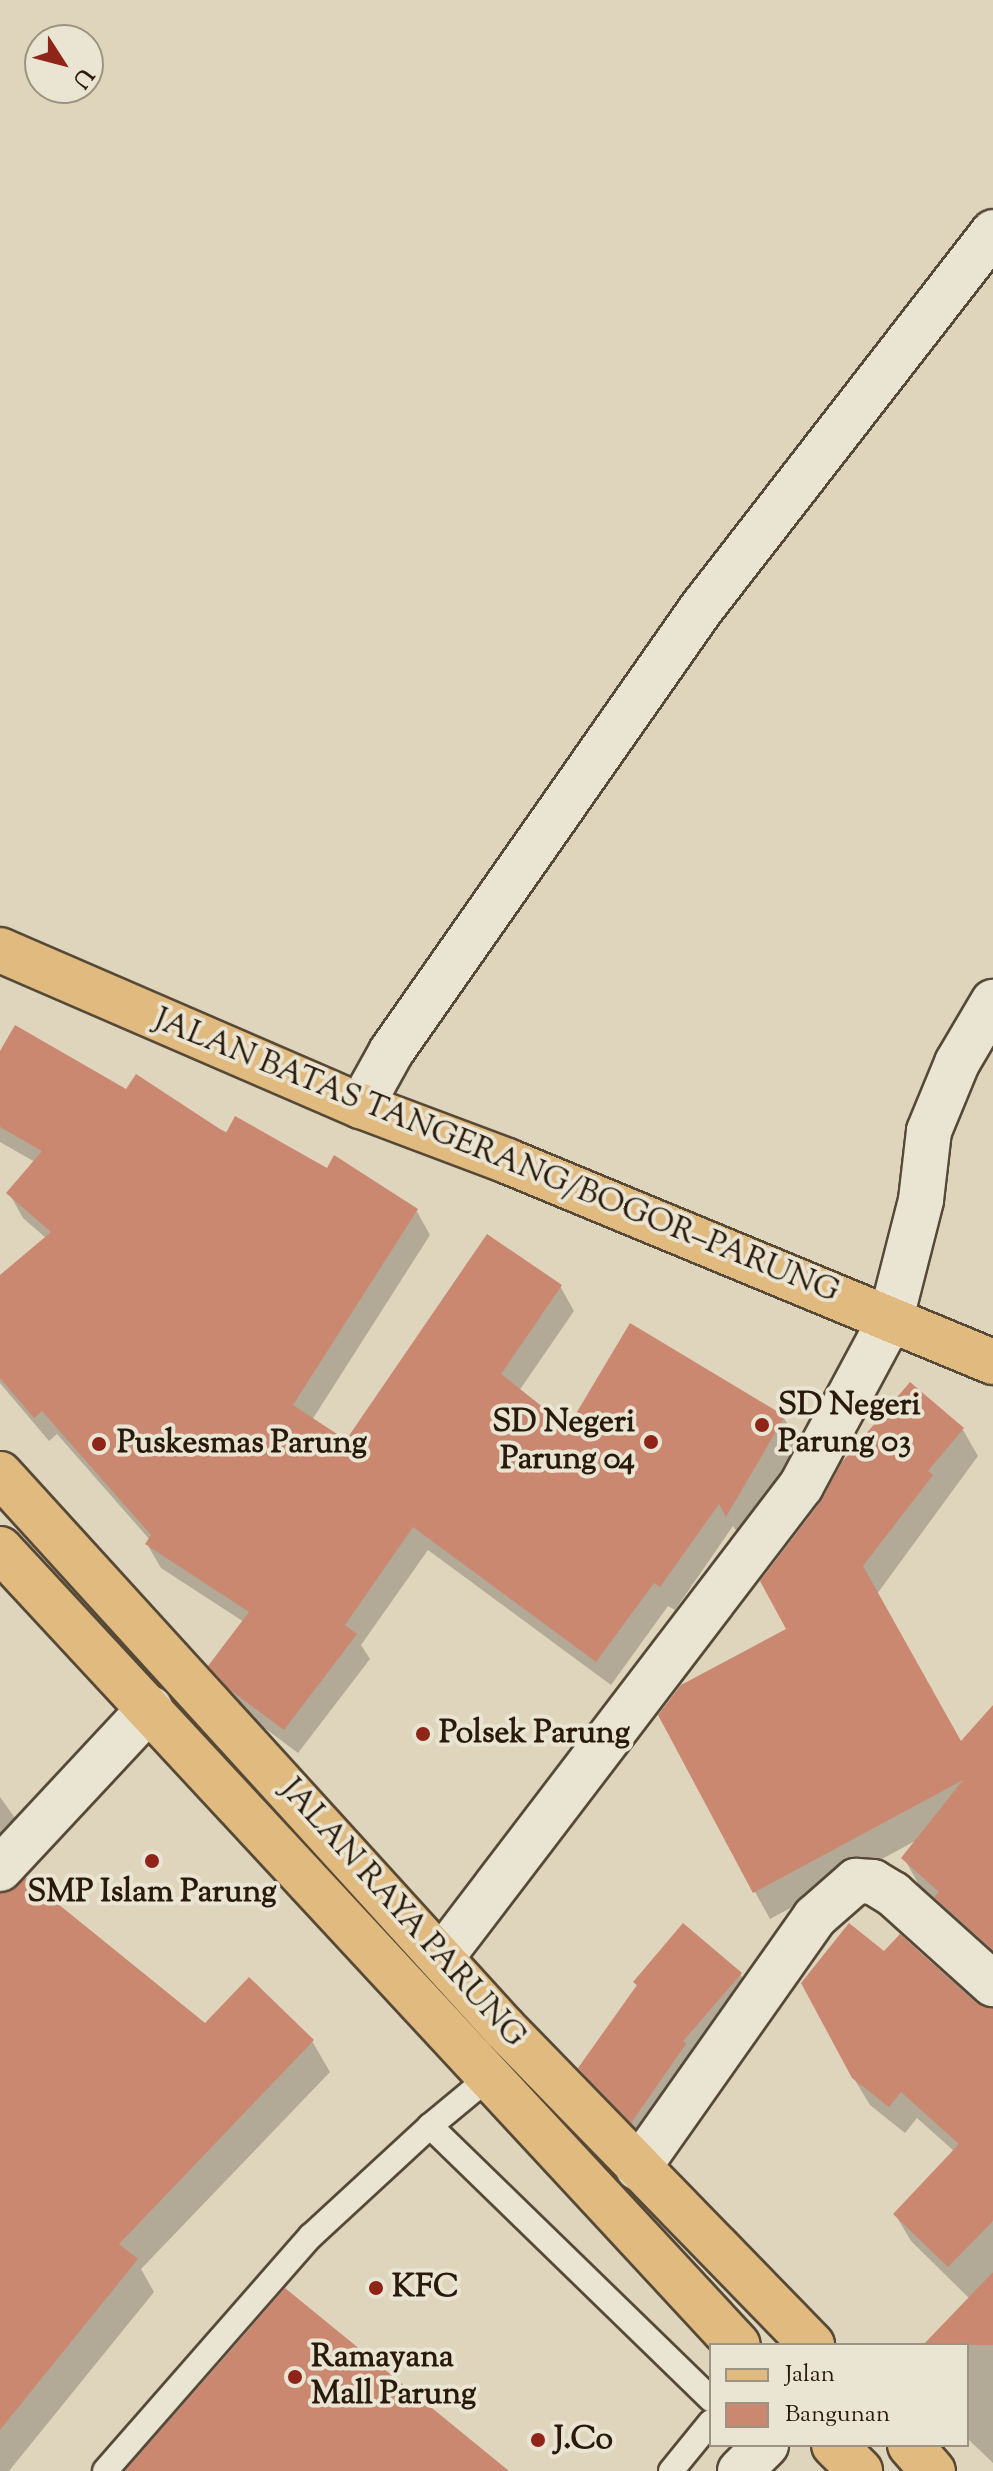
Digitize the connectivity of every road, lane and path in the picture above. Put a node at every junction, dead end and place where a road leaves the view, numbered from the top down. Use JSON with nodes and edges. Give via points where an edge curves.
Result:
{"nodes":[{"id":1,"x":993,"y":232,"type":"edge"},
{"id":2,"x":0,"y":950,"type":"edge"},
{"id":3,"x":993,"y":1002,"type":"edge"},
{"id":4,"x":361,"y":1106,"type":"junction"},
{"id":5,"x":891,"y":1318,"type":"junction"},
{"id":6,"x":993,"y":1362,"type":"edge"},
{"id":7,"x":0,"y":1474,"type":"edge"},
{"id":8,"x":0,"y":1549,"type":"edge"},
{"id":9,"x":89,"y":1575,"type":"junction"},
{"id":10,"x":52,"y":1606,"type":"junction"},
{"id":11,"x":150,"y":1708,"type":"junction"},
{"id":12,"x":0,"y":1869,"type":"edge"},
{"id":13,"x":441,"y":1958,"type":"junction"},
{"id":14,"x":993,"y":1984,"type":"edge"},
{"id":15,"x":489,"y":2077,"type":"junction"},
{"id":16,"x":430,"y":2126,"type":"junction"},
{"id":17,"x":638,"y":2168,"type":"junction"},
{"id":18,"x":796,"y":2339,"type":"edge"},
{"id":19,"x":736,"y":2343,"type":"edge"},
{"id":20,"x":709,"y":2397,"type":"edge"},
{"id":21,"x":709,"y":2424,"type":"edge"},
{"id":22,"x":764,"y":2447,"type":"edge"},
{"id":23,"x":836,"y":2447,"type":"edge"},
{"id":24,"x":912,"y":2447,"type":"edge"},
{"id":25,"x":105,"y":2471,"type":"edge"},
{"id":26,"x":671,"y":2471,"type":"edge"},
{"id":27,"x":740,"y":2471,"type":"edge"},
{"id":28,"x":860,"y":2471,"type":"edge"},
{"id":29,"x":933,"y":2471,"type":"edge"}],
"edges":[{"from":1,"to":4,"type":"street","via":[[701,609],[391,1052]]},
{"from":2,"to":4,"type":"main road","name":"JALAN BATAS TANGERANG/BOGOR–PARUNG"},
{"from":3,"to":5,"type":"street","via":[[957,1063],[929,1131],[921,1200]]},
{"from":4,"to":5,"type":"main road","name":"JALAN BATAS TANGERANG/BOGOR–PARUNG"},
{"from":5,"to":6,"type":"main road","name":"JALAN BATAS TANGERANG/BOGOR–PARUNG"},
{"from":5,"to":13,"type":"street","via":[[801,1486]]},
{"from":7,"to":9,"type":"main road","name":"JALAN RAYA PARUNG"},
{"from":8,"to":10,"type":"main road","name":"JALAN RAYA PARUNG"},
{"from":9,"to":10,"type":"main road"},
{"from":9,"to":13,"type":"main road","name":"JALAN RAYA PARUNG"},
{"from":10,"to":11,"type":"main road","name":"JALAN RAYA PARUNG"},
{"from":11,"to":12,"type":"street"},
{"from":11,"to":15,"type":"main road","name":"JALAN RAYA PARUNG"},
{"from":13,"to":17,"type":"main road","name":"JALAN RAYA PARUNG"},
{"from":14,"to":17,"type":"street","via":[[893,1894],[873,1882],[856,1881],[815,1917]]},
{"from":15,"to":16,"type":"lane"},
{"from":15,"to":19,"type":"main road","name":"JALAN RAYA PARUNG"},
{"from":16,"to":20,"type":"lane"},
{"from":16,"to":25,"type":"lane","via":[[311,2236]]},
{"from":17,"to":18,"type":"main road","name":"JALAN RAYA PARUNG"},
{"from":21,"to":26,"type":"lane"},
{"from":22,"to":27,"type":"street"},
{"from":23,"to":28,"type":"main road"},
{"from":24,"to":29,"type":"main road"}]}
